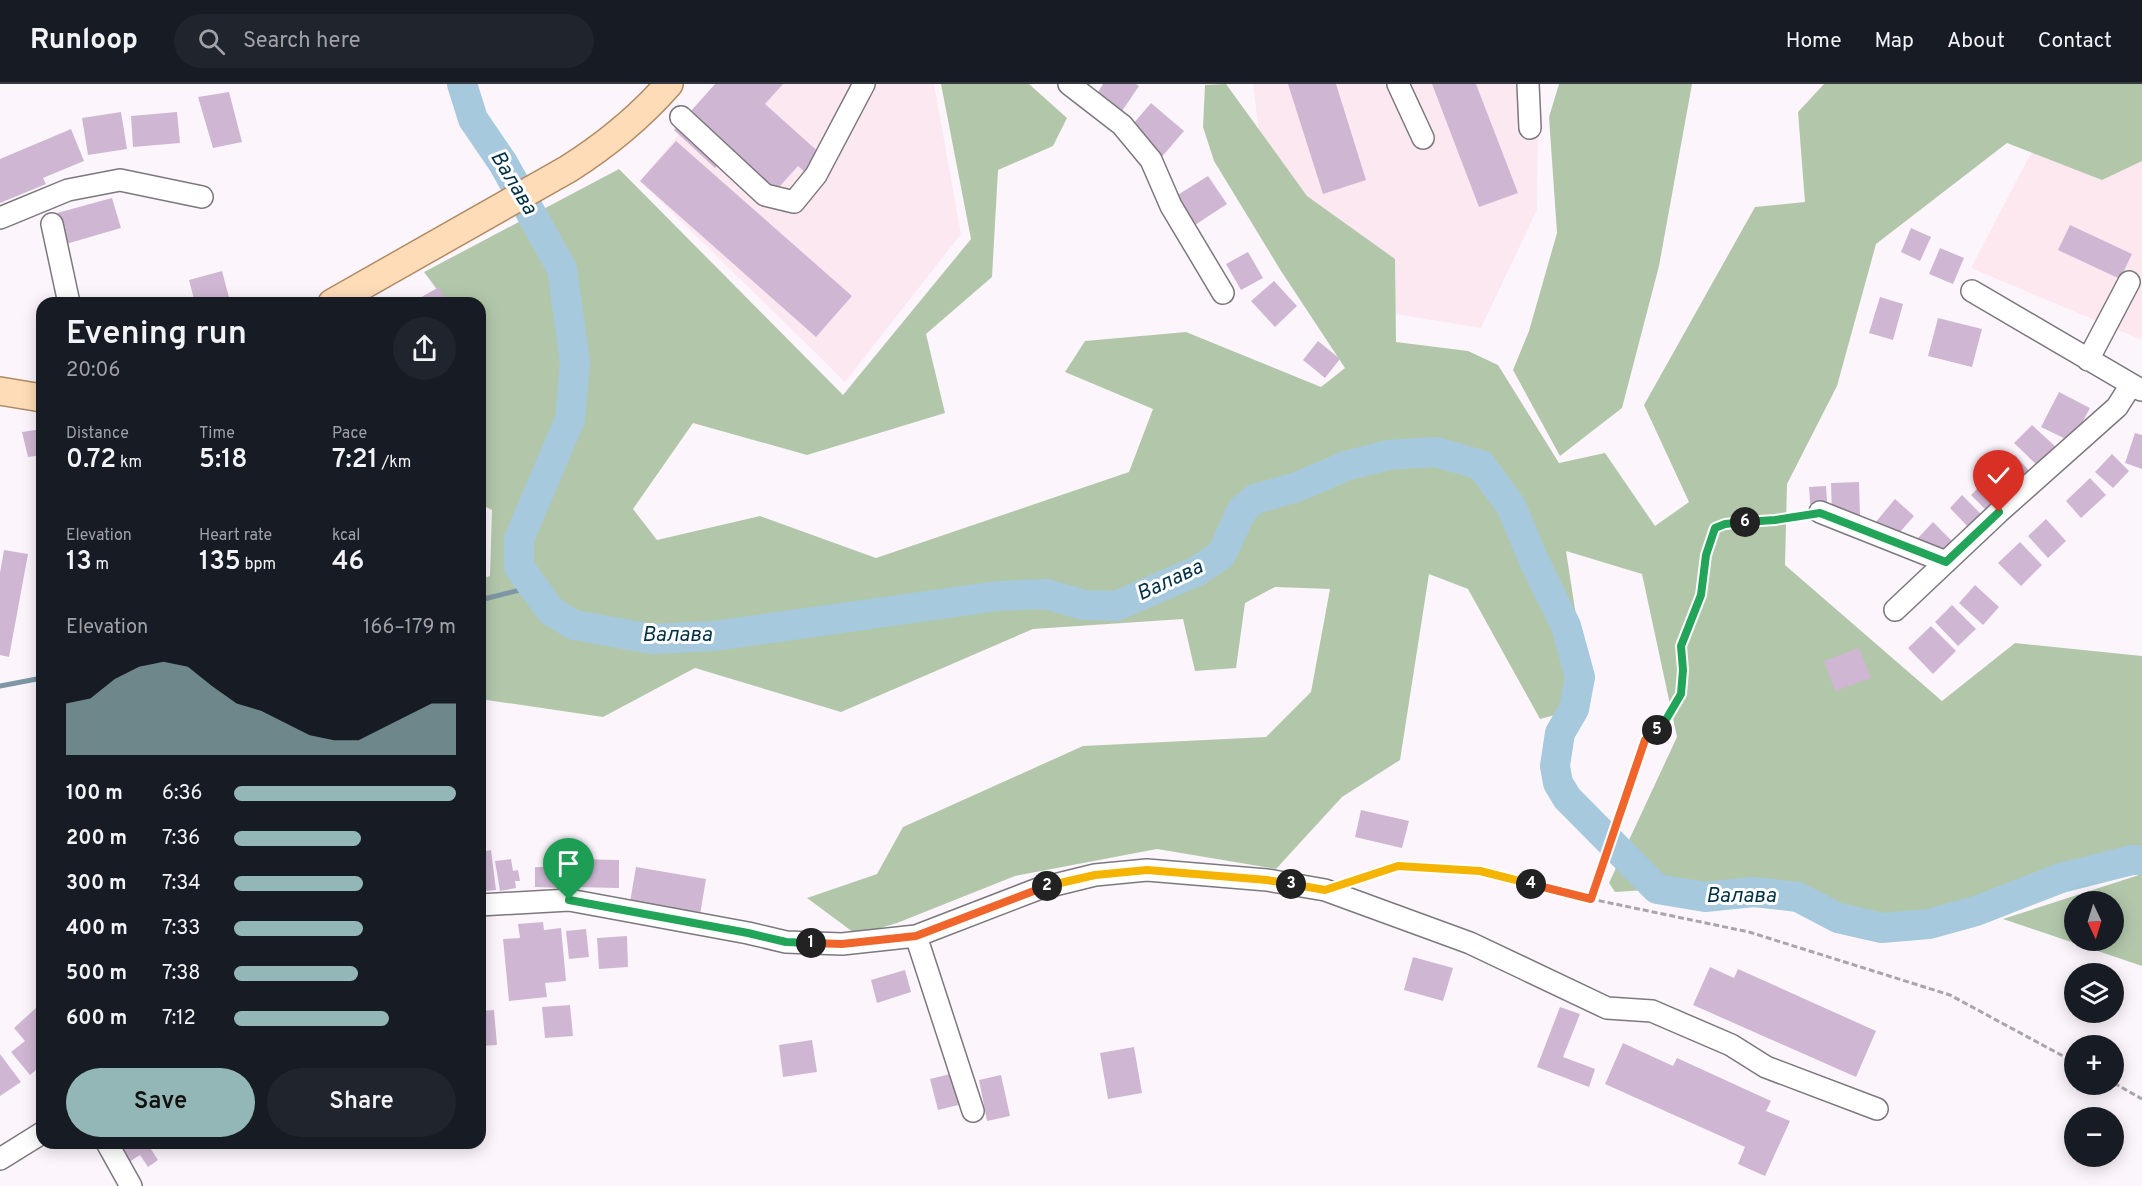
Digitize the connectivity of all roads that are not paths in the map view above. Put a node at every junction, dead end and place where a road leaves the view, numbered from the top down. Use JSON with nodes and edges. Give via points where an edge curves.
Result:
{"nodes":[{"id":1,"x":669,"y":84,"type":"edge"},
{"id":2,"x":864,"y":84,"type":"edge"},
{"id":3,"x":1069,"y":84,"type":"edge"},
{"id":4,"x":1398,"y":84,"type":"edge"},
{"id":5,"x":1528,"y":84,"type":"edge"},
{"id":6,"x":681,"y":117,"type":"dead end"},
{"id":7,"x":1530,"y":128,"type":"dead end"},
{"id":8,"x":1423,"y":138,"type":"dead end"},
{"id":9,"x":202,"y":197,"type":"dead end"},
{"id":10,"x":0,"y":218,"type":"edge"},
{"id":11,"x":52,"y":224,"type":"dead end"},
{"id":12,"x":2129,"y":282,"type":"dead end"},
{"id":13,"x":1972,"y":291,"type":"dead end"},
{"id":14,"x":1223,"y":293,"type":"dead end"},
{"id":15,"x":68,"y":297,"type":"edge"},
{"id":16,"x":343,"y":297,"type":"edge"},
{"id":17,"x":2088,"y":360,"type":"junction"},
{"id":18,"x":2136,"y":388,"type":"edge"},
{"id":19,"x":0,"y":391,"type":"edge"},
{"id":20,"x":36,"y":397,"type":"edge"},
{"id":21,"x":1820,"y":513,"type":"road end"},
{"id":22,"x":1946,"y":562,"type":"junction"},
{"id":23,"x":1895,"y":610,"type":"dead end"},
{"id":24,"x":486,"y":905,"type":"edge"},
{"id":25,"x":916,"y":936,"type":"junction"},
{"id":26,"x":1877,"y":1108,"type":"dead end"},
{"id":27,"x":973,"y":1111,"type":"dead end"},
{"id":28,"x":36,"y":1137,"type":"edge"},
{"id":29,"x":110,"y":1149,"type":"edge"},
{"id":30,"x":0,"y":1159,"type":"edge"},
{"id":31,"x":131,"y":1186,"type":"edge"}],
"edges":[{"from":1,"to":16,"type":"main road","via":[[602,147]]},
{"from":2,"to":6,"type":"street","via":[[816,175],[794,202],[765,195]]},
{"from":3,"to":14,"type":"street","via":[[1122,125],[1152,160],[1171,206]]},
{"from":4,"to":8,"type":"street"},
{"from":5,"to":7,"type":"street"},
{"from":9,"to":10,"type":"street","via":[[120,180],[68,190]]},
{"from":11,"to":15,"type":"street"},
{"from":12,"to":17,"type":"street"},
{"from":13,"to":17,"type":"street"},
{"from":17,"to":18,"type":"street"},
{"from":18,"to":22,"type":"street"},
{"from":19,"to":20,"type":"main road"},
{"from":21,"to":22,"type":"street"},
{"from":22,"to":23,"type":"street"},
{"from":24,"to":25,"type":"street","via":[[569,900],[786,942],[842,944]]},
{"from":25,"to":26,"type":"street","via":[[1038,889],[1095,875],[1147,870],[1267,880],[1325,890],[1470,943],[1607,1008],[1653,1011],[1731,1046],[1766,1067]]},
{"from":25,"to":27,"type":"street"},
{"from":28,"to":30,"type":"street"},
{"from":29,"to":31,"type":"street"}]}
